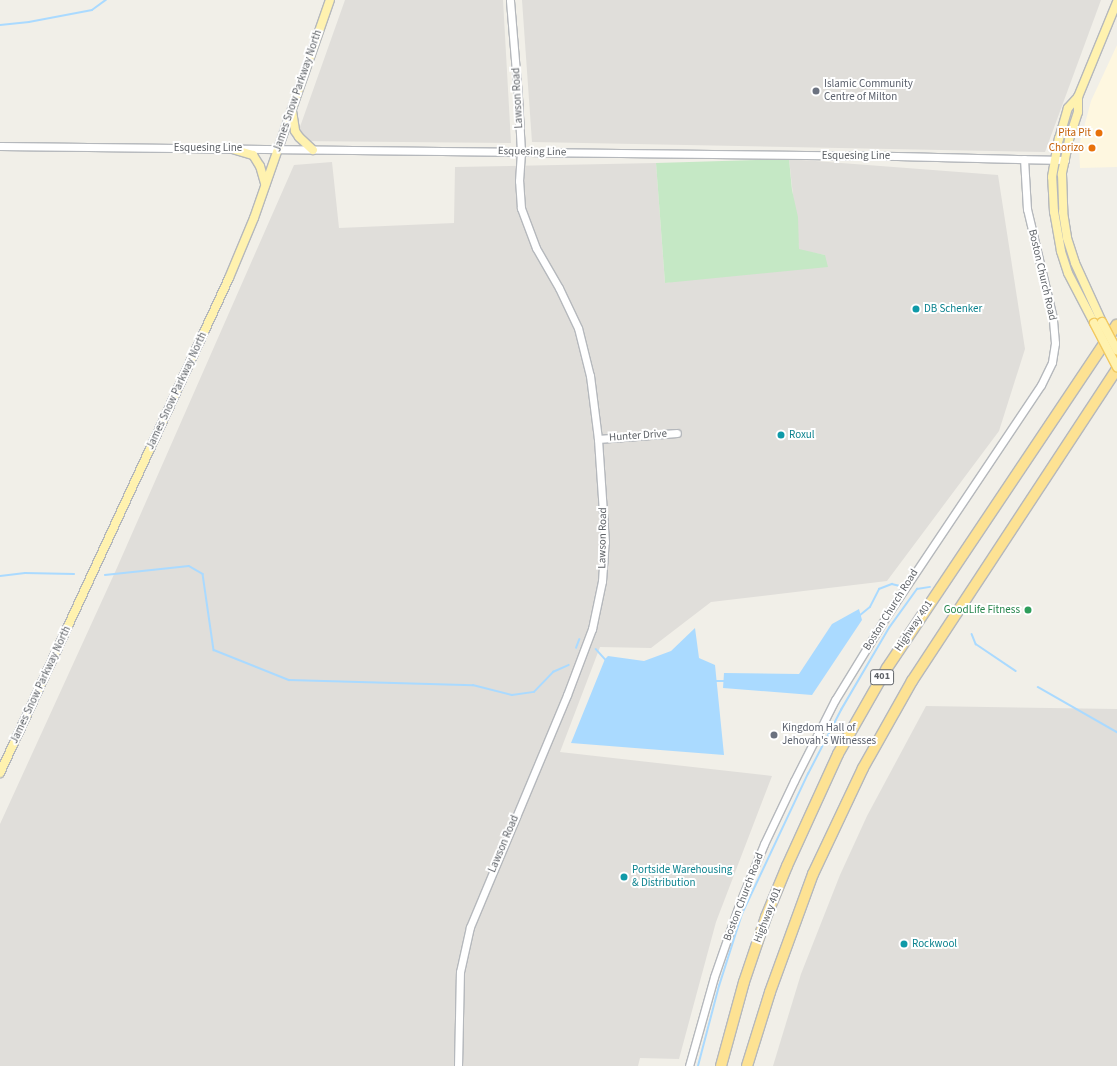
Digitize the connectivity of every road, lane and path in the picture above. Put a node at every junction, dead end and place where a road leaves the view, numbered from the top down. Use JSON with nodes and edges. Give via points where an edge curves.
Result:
{"nodes":[{"id":1,"x":330,"y":0,"type":"edge"},
{"id":2,"x":510,"y":0,"type":"edge"},
{"id":3,"x":1117,"y":2,"type":"edge"},
{"id":4,"x":1078,"y":96,"type":"junction"},
{"id":5,"x":291,"y":108,"type":"junction"},
{"id":6,"x":0,"y":146,"type":"edge"},
{"id":7,"x":232,"y":149,"type":"junction"},
{"id":8,"x":277,"y":149,"type":"junction"},
{"id":9,"x":313,"y":150,"type":"junction"},
{"id":10,"x":521,"y":152,"type":"junction"},
{"id":11,"x":1024,"y":159,"type":"junction"},
{"id":12,"x":1054,"y":160,"type":"junction"},
{"id":13,"x":1065,"y":160,"type":"junction"},
{"id":14,"x":265,"y":184,"type":"junction"},
{"id":15,"x":1098,"y":323,"type":"junction"},
{"id":16,"x":1117,"y":326,"type":"edge"},
{"id":17,"x":1117,"y":350,"type":"edge"},
{"id":18,"x":1117,"y":368,"type":"edge"},
{"id":19,"x":677,"y":433,"type":"dead end"},
{"id":20,"x":598,"y":439,"type":"junction"},
{"id":21,"x":0,"y":773,"type":"edge"},
{"id":22,"x":458,"y":1066,"type":"edge"},
{"id":23,"x":689,"y":1066,"type":"edge"},
{"id":24,"x":721,"y":1066,"type":"edge"},
{"id":25,"x":747,"y":1066,"type":"edge"}],
"edges":[{"from":1,"to":5,"type":"main road","name":"James Snow Parkway North"},
{"from":2,"to":10,"type":"street","name":"Lawson Road"},
{"from":3,"to":4,"type":"main road"},
{"from":4,"to":12,"type":"main road","via":[[1068,108]]},
{"from":4,"to":13,"type":"main road","via":[[1078,112]]},
{"from":5,"to":8,"type":"main road","name":"James Snow Parkway North"},
{"from":5,"to":9,"type":"main road","via":[[295,131]]},
{"from":6,"to":7,"type":"street","name":"Esquesing Line"},
{"from":7,"to":8,"type":"street","name":"Esquesing Line"},
{"from":7,"to":14,"type":"main road","via":[[253,155],[260,166]]},
{"from":8,"to":9,"type":"street","name":"Esquesing Line"},
{"from":8,"to":14,"type":"main road","name":"James Snow Parkway North"},
{"from":9,"to":10,"type":"street","name":"Esquesing Line"},
{"from":10,"to":11,"type":"street","name":"Esquesing Line"},
{"from":10,"to":20,"type":"street","name":"Lawson Road","via":[[519,181],[527,227],[578,328],[590,376]]},
{"from":11,"to":12,"type":"street","name":"Esquesing Line"},
{"from":11,"to":23,"type":"street","name":"Boston Church Road","via":[[1027,209],[1053,318],[1055,343],[1052,362],[1041,385],[889,612],[835,700],[764,844],[740,902],[714,977]]},
{"from":12,"to":13,"type":"street","name":"Esquesing Line"},
{"from":12,"to":15,"type":"main road","via":[[1052,196],[1057,235],[1068,273]]},
{"from":13,"to":15,"type":"main road","via":[[1061,189],[1068,238]]},
{"from":14,"to":21,"type":"main road","name":"James Snow Parkway North","via":[[229,278]]},
{"from":15,"to":17,"type":"main road","bridge":true},
{"from":15,"to":18,"type":"main road","bridge":true},
{"from":16,"to":24,"type":"highway","name":"Highway 401","number":"401","via":[[887,668],[838,754],[766,917],[744,982]]},
{"from":18,"to":25,"type":"highway","number":"401","via":[[912,681],[864,768],[810,881],[772,985]]},
{"from":19,"to":20,"type":"street","name":"Hunter Drive"},
{"from":20,"to":22,"type":"street","name":"Lawson Road","via":[[605,542],[602,581],[592,628],[567,695],[470,927],[460,972]]}]}
